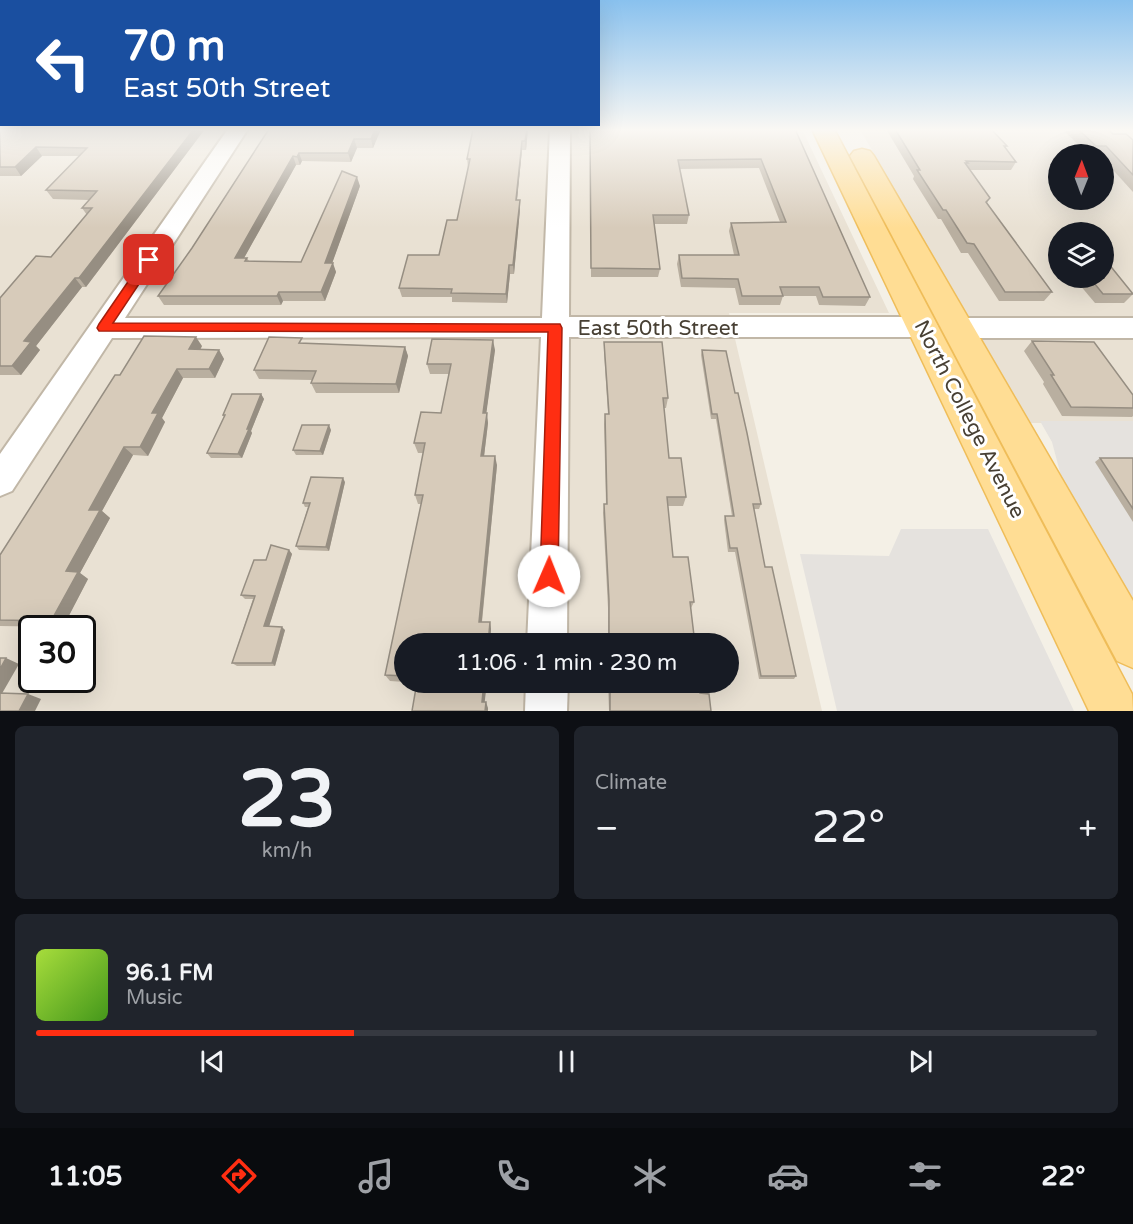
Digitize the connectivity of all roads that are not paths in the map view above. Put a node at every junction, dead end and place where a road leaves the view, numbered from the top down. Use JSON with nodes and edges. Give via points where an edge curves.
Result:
{"nodes":[{"id":1,"x":215,"y":162,"type":"edge"},
{"id":2,"x":559,"y":162,"type":"edge"},
{"id":3,"x":843,"y":162,"type":"edge"},
{"id":4,"x":862,"y":162,"type":"edge"},
{"id":5,"x":103,"y":328,"type":"junction"},
{"id":6,"x":555,"y":328,"type":"junction"},
{"id":7,"x":940,"y":328,"type":"junction"},
{"id":8,"x":1133,"y":328,"type":"edge"},
{"id":9,"x":0,"y":481,"type":"edge"},
{"id":10,"x":548,"y":633,"type":"edge"},
{"id":11,"x":1133,"y":645,"type":"edge"},
{"id":12,"x":547,"y":693,"type":"edge"},
{"id":13,"x":546,"y":711,"type":"edge"},
{"id":14,"x":1115,"y":711,"type":"edge"}],
"edges":[{"from":1,"to":5,"type":"street"},
{"from":2,"to":6,"type":"street"},
{"from":3,"to":7,"type":"main road","name":"North College Avenue"},
{"from":4,"to":7,"type":"main road","name":"North College Avenue"},
{"from":5,"to":6,"type":"street","name":"East 50th Street"},
{"from":5,"to":9,"type":"street"},
{"from":6,"to":7,"type":"street","name":"East 50th Street"},
{"from":6,"to":10,"type":"street"},
{"from":7,"to":8,"type":"street","name":"East 50th Street"},
{"from":7,"to":11,"type":"main road","name":"North College Avenue"},
{"from":7,"to":14,"type":"main road","name":"North College Avenue"},
{"from":12,"to":13,"type":"street"}]}
